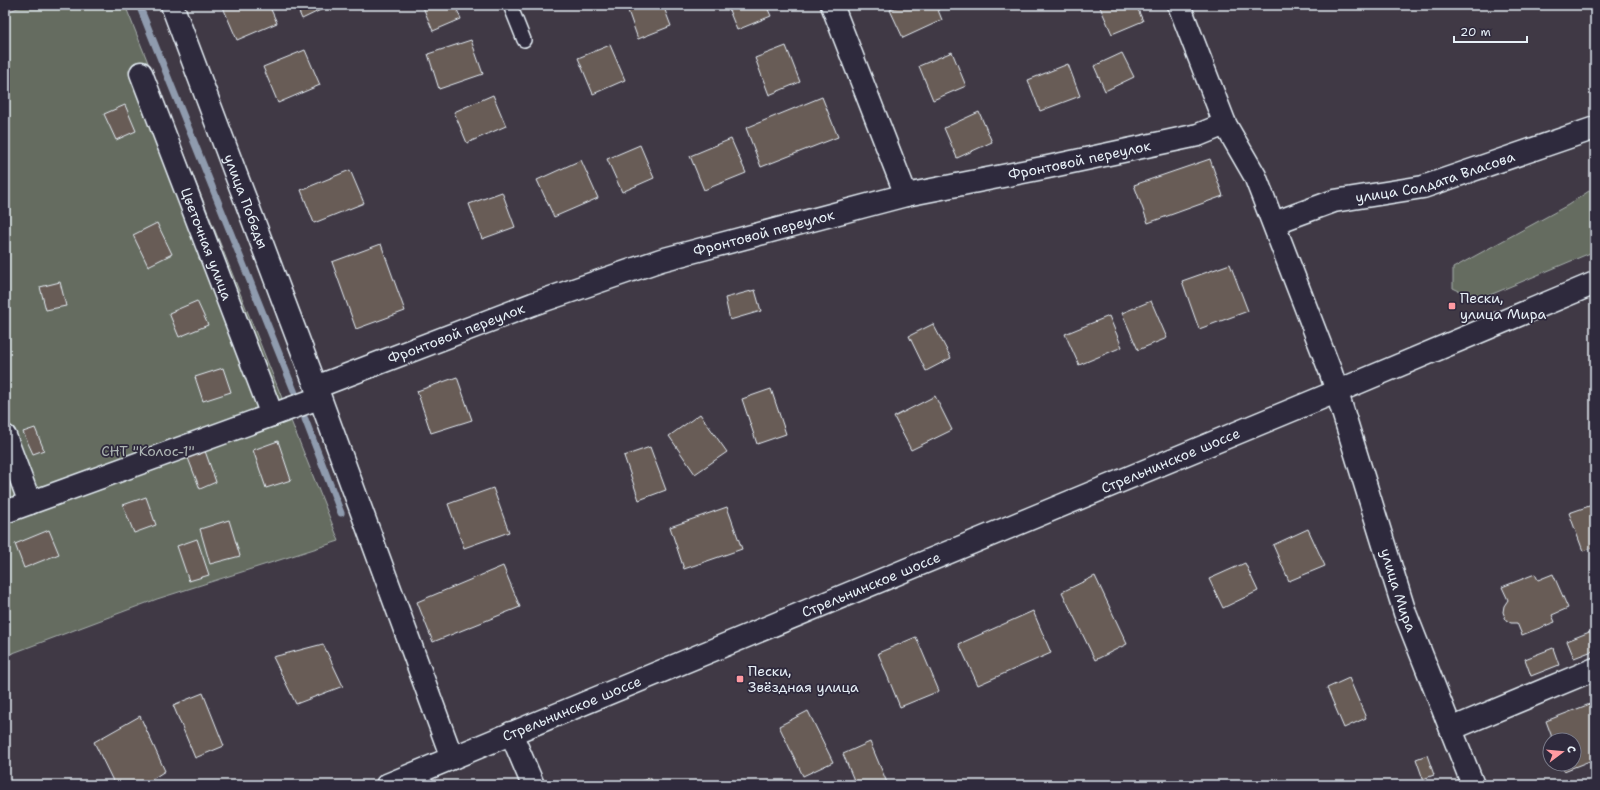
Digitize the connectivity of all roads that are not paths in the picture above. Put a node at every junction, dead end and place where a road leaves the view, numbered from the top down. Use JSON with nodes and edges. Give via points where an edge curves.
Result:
{"nodes":[{"id":1,"x":172,"y":5,"type":"edge"},
{"id":2,"x":510,"y":5,"type":"edge"},
{"id":3,"x":832,"y":5,"type":"edge"},
{"id":4,"x":1179,"y":5,"type":"edge"},
{"id":5,"x":524,"y":40,"type":"dead end"},
{"id":6,"x":141,"y":73,"type":"dead end"},
{"id":7,"x":1225,"y":124,"type":"junction"},
{"id":8,"x":1595,"y":128,"type":"edge"},
{"id":9,"x":906,"y":195,"type":"junction"},
{"id":10,"x":1274,"y":223,"type":"junction"},
{"id":11,"x":1595,"y":283,"type":"edge"},
{"id":12,"x":1347,"y":387,"type":"junction"},
{"id":13,"x":318,"y":393,"type":"junction"},
{"id":14,"x":272,"y":415,"type":"junction"},
{"id":15,"x":5,"y":436,"type":"edge"},
{"id":16,"x":30,"y":503,"type":"junction"},
{"id":17,"x":5,"y":512,"type":"edge"},
{"id":18,"x":1595,"y":669,"type":"edge"},
{"id":19,"x":1450,"y":729,"type":"junction"},
{"id":20,"x":512,"y":733,"type":"junction"},
{"id":21,"x":452,"y":758,"type":"junction"},
{"id":22,"x":387,"y":785,"type":"edge"},
{"id":23,"x":533,"y":785,"type":"edge"},
{"id":24,"x":1472,"y":785,"type":"edge"}],
"edges":[{"from":1,"to":13,"type":"street","name":"улица Победы"},
{"from":2,"to":5,"type":"lane"},
{"from":3,"to":9,"type":"street"},
{"from":4,"to":7,"type":"street","name":"улица Мира"},
{"from":6,"to":14,"type":"street","name":"Цветочная улица"},
{"from":7,"to":9,"type":"street","name":"Фронтовой переулок","via":[[1198,135]]},
{"from":7,"to":10,"type":"street","name":"улица Мира","via":[[1255,176]]},
{"from":8,"to":10,"type":"street","name":"улица Солдата Власова","via":[[1423,186],[1334,201]]},
{"from":9,"to":13,"type":"street","name":"Фронтовой переулок","via":[[661,260],[533,304]]},
{"from":10,"to":12,"type":"street","name":"улица Мира"},
{"from":11,"to":12,"type":"street","name":"Стрельнинское шоссе"},
{"from":12,"to":19,"type":"street","name":"улица Мира","via":[[1405,613]]},
{"from":12,"to":20,"type":"street","name":"Стрельнинское шоссе"},
{"from":13,"to":14,"type":"street","name":"Фронтовой переулок"},
{"from":13,"to":21,"type":"street","name":"улица Победы"},
{"from":14,"to":16,"type":"street","name":"Фронтовой переулок"},
{"from":15,"to":16,"type":"street"},
{"from":16,"to":17,"type":"street","name":"Фронтовой переулок"},
{"from":18,"to":19,"type":"street"},
{"from":19,"to":24,"type":"street","name":"улица Мира"},
{"from":20,"to":21,"type":"street","name":"Стрельнинское шоссе"},
{"from":20,"to":23,"type":"street"},
{"from":21,"to":22,"type":"street","name":"Стрельнинское шоссе"}]}
